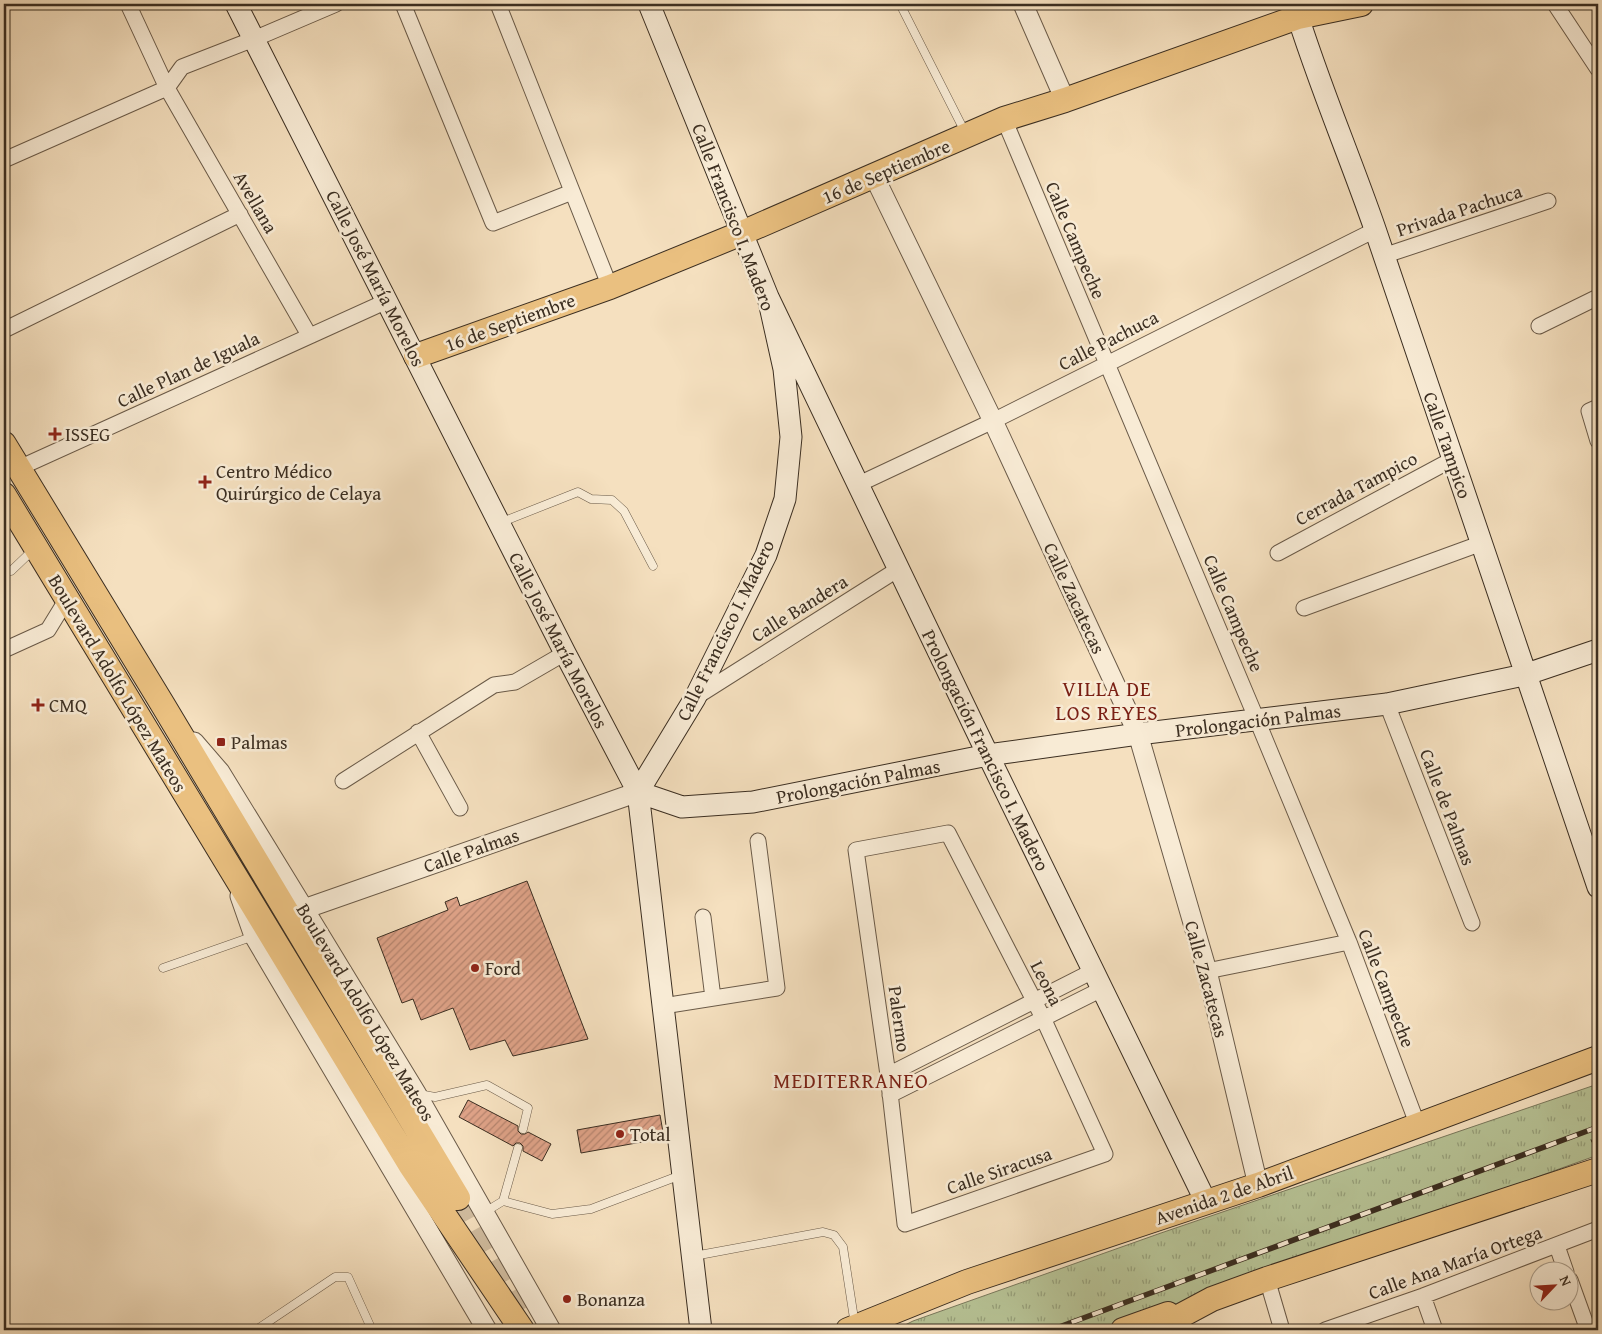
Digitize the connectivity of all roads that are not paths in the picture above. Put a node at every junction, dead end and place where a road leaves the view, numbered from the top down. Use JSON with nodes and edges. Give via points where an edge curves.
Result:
{"nodes":[{"id":1,"x":128,"y":4,"type":"edge"},
{"id":2,"x":236,"y":4,"type":"edge"},
{"id":3,"x":336,"y":4,"type":"edge"},
{"id":4,"x":403,"y":4,"type":"edge"},
{"id":5,"x":498,"y":4,"type":"edge"},
{"id":6,"x":650,"y":4,"type":"edge"},
{"id":7,"x":900,"y":4,"type":"edge"},
{"id":8,"x":1023,"y":4,"type":"edge"},
{"id":9,"x":1361,"y":4,"type":"edge"},
{"id":10,"x":1555,"y":4,"type":"edge"},
{"id":11,"x":1296,"y":10,"type":"edge"},
{"id":12,"x":254,"y":39,"type":"junction"},
{"id":13,"x":1598,"y":69,"type":"edge"},
{"id":14,"x":167,"y":88,"type":"junction"},
{"id":15,"x":1065,"y":100,"type":"junction"},
{"id":16,"x":1004,"y":119,"type":"junction"},
{"id":17,"x":967,"y":135,"type":"junction"},
{"id":18,"x":4,"y":160,"type":"edge"},
{"id":19,"x":874,"y":176,"type":"junction"},
{"id":20,"x":572,"y":192,"type":"junction"},
{"id":21,"x":1548,"y":201,"type":"dead end"},
{"id":22,"x":240,"y":214,"type":"junction"},
{"id":23,"x":1375,"y":230,"type":"junction"},
{"id":24,"x":742,"y":233,"type":"junction"},
{"id":25,"x":1383,"y":256,"type":"junction"},
{"id":26,"x":610,"y":287,"type":"junction"},
{"id":27,"x":768,"y":296,"type":"junction"},
{"id":28,"x":1598,"y":297,"type":"edge"},
{"id":29,"x":387,"y":301,"type":"junction"},
{"id":30,"x":1539,"y":326,"type":"dead end"},
{"id":31,"x":4,"y":330,"type":"edge"},
{"id":32,"x":309,"y":335,"type":"junction"},
{"id":33,"x":416,"y":356,"type":"junction"},
{"id":34,"x":1106,"y":363,"type":"junction"},
{"id":35,"x":1598,"y":407,"type":"edge"},
{"id":36,"x":993,"y":421,"type":"junction"},
{"id":37,"x":1598,"y":441,"type":"edge"},
{"id":38,"x":4,"y":444,"type":"edge"},
{"id":39,"x":1453,"y":459,"type":"junction"},
{"id":40,"x":11,"y":468,"type":"edge"},
{"id":41,"x":859,"y":484,"type":"junction"},
{"id":42,"x":4,"y":495,"type":"edge"},
{"id":43,"x":500,"y":523,"type":"junction"},
{"id":44,"x":1482,"y":543,"type":"junction"},
{"id":45,"x":35,"y":548,"type":"junction"},
{"id":46,"x":1278,"y":553,"type":"dead end"},
{"id":47,"x":653,"y":566,"type":"dead end"},
{"id":48,"x":900,"y":568,"type":"junction"},
{"id":49,"x":4,"y":571,"type":"edge"},
{"id":50,"x":68,"y":599,"type":"junction"},
{"id":51,"x":1304,"y":608,"type":"dead end"},
{"id":52,"x":4,"y":650,"type":"edge"},
{"id":53,"x":1598,"y":650,"type":"edge"},
{"id":54,"x":565,"y":653,"type":"junction"},
{"id":55,"x":1524,"y":676,"type":"junction"},
{"id":56,"x":695,"y":698,"type":"junction"},
{"id":57,"x":1387,"y":704,"type":"junction"},
{"id":58,"x":163,"y":705,"type":"junction"},
{"id":59,"x":1257,"y":720,"type":"junction"},
{"id":60,"x":418,"y":732,"type":"junction"},
{"id":61,"x":1138,"y":734,"type":"junction"},
{"id":62,"x":988,"y":755,"type":"junction"},
{"id":63,"x":343,"y":781,"type":"dead end"},
{"id":64,"x":638,"y":792,"type":"junction"},
{"id":65,"x":460,"y":808,"type":"dead end"},
{"id":66,"x":758,"y":841,"type":"dead end"},
{"id":67,"x":856,"y":850,"type":"joint"},
{"id":68,"x":232,"y":871,"type":"junction"},
{"id":69,"x":1598,"y":887,"type":"edge"},
{"id":70,"x":304,"y":909,"type":"junction"},
{"id":71,"x":703,"y":917,"type":"dead end"},
{"id":72,"x":1472,"y":923,"type":"dead end"},
{"id":73,"x":254,"y":936,"type":"junction"},
{"id":74,"x":1349,"y":942,"type":"junction"},
{"id":75,"x":164,"y":968,"type":"dead end"},
{"id":76,"x":1207,"y":971,"type":"junction"},
{"id":77,"x":1097,"y":980,"type":"junction"},
{"id":78,"x":713,"y":998,"type":"junction"},
{"id":79,"x":1034,"y":1002,"type":"junction"},
{"id":80,"x":663,"y":1006,"type":"junction"},
{"id":81,"x":1043,"y":1018,"type":"junction"},
{"id":82,"x":1598,"y":1058,"type":"edge"},
{"id":83,"x":888,"y":1075,"type":"junction"},
{"id":84,"x":416,"y":1093,"type":"junction"},
{"id":85,"x":890,"y":1095,"type":"junction"},
{"id":86,"x":1418,"y":1126,"type":"junction"},
{"id":87,"x":523,"y":1129,"type":"dead end"},
{"id":88,"x":518,"y":1148,"type":"dead end"},
{"id":89,"x":1105,"y":1154,"type":"joint"},
{"id":90,"x":1598,"y":1170,"type":"edge"},
{"id":91,"x":682,"y":1174,"type":"junction"},
{"id":92,"x":1258,"y":1185,"type":"junction"},
{"id":93,"x":458,"y":1198,"type":"tunnel mouth"},
{"id":94,"x":504,"y":1202,"type":"junction"},
{"id":95,"x":1206,"y":1202,"type":"junction"},
{"id":96,"x":485,"y":1212,"type":"junction"},
{"id":97,"x":906,"y":1224,"type":"joint"},
{"id":98,"x":1598,"y":1229,"type":"edge"},
{"id":99,"x":1557,"y":1246,"type":"junction"},
{"id":100,"x":692,"y":1256,"type":"junction"},
{"id":101,"x":1563,"y":1262,"type":"edge"},
{"id":102,"x":449,"y":1267,"type":"junction"},
{"id":103,"x":1267,"y":1279,"type":"junction"},
{"id":104,"x":1423,"y":1296,"type":"junction"},
{"id":105,"x":1212,"y":1299,"type":"junction"},
{"id":106,"x":1580,"y":1308,"type":"edge"},
{"id":107,"x":548,"y":1326,"type":"edge"},
{"id":108,"x":852,"y":1329,"type":"edge"},
{"id":109,"x":256,"y":1330,"type":"edge"},
{"id":110,"x":372,"y":1330,"type":"edge"},
{"id":111,"x":487,"y":1330,"type":"edge"},
{"id":112,"x":501,"y":1330,"type":"edge"},
{"id":113,"x":522,"y":1330,"type":"edge"},
{"id":114,"x":701,"y":1330,"type":"edge"},
{"id":115,"x":1123,"y":1330,"type":"edge"},
{"id":116,"x":1154,"y":1330,"type":"edge"},
{"id":117,"x":1282,"y":1330,"type":"edge"},
{"id":118,"x":1325,"y":1330,"type":"edge"},
{"id":119,"x":1435,"y":1330,"type":"edge"},
{"id":120,"x":1588,"y":1330,"type":"edge"}],
"edges":[{"from":1,"to":14,"type":"street","name":"Avellana"},
{"from":2,"to":12,"type":"main road","name":"Calle José María Morelos"},
{"from":3,"to":12,"type":"street"},
{"from":4,"to":20,"type":"street","via":[[493,223]]},
{"from":5,"to":20,"type":"street"},
{"from":6,"to":24,"type":"main road","name":"Calle Francisco I. Madero"},
{"from":7,"to":17,"type":"lane"},
{"from":8,"to":15,"type":"street"},
{"from":9,"to":11,"type":"main road","name":"16 de Septiembre"},
{"from":10,"to":13,"type":"street"},
{"from":11,"to":15,"type":"main road","name":"16 de Septiembre"},
{"from":11,"to":23,"type":"main road","name":"Calle Tampico"},
{"from":12,"to":14,"type":"street","via":[[182,68]]},
{"from":12,"to":29,"type":"main road","name":"Calle José María Morelos"},
{"from":14,"to":18,"type":"street"},
{"from":14,"to":22,"type":"street","name":"Avellana"},
{"from":15,"to":16,"type":"main road","name":"16 de Septiembre"},
{"from":16,"to":17,"type":"main road","name":"16 de Septiembre"},
{"from":16,"to":34,"type":"street","name":"Calle Campeche"},
{"from":17,"to":19,"type":"main road","name":"16 de Septiembre"},
{"from":19,"to":24,"type":"main road","name":"16 de Septiembre"},
{"from":19,"to":36,"type":"street","name":"Calle Zacatecas"},
{"from":20,"to":26,"type":"street"},
{"from":21,"to":25,"type":"street","name":"Privada Pachuca"},
{"from":22,"to":31,"type":"street"},
{"from":22,"to":32,"type":"street","name":"Avellana"},
{"from":23,"to":25,"type":"main road","name":"Calle Tampico"},
{"from":23,"to":34,"type":"street","name":"Calle Pachuca"},
{"from":24,"to":26,"type":"main road","name":"16 de Septiembre"},
{"from":24,"to":27,"type":"main road","name":"Calle Francisco I. Madero"},
{"from":25,"to":39,"type":"main road","name":"Calle Tampico"},
{"from":26,"to":33,"type":"main road","name":"16 de Septiembre"},
{"from":27,"to":41,"type":"main road","name":"Prolongación Francisco I. Madero"},
{"from":27,"to":56,"type":"main road","name":"Calle Francisco I. Madero","via":[[784,369],[791,437],[785,499],[766,555]]},
{"from":28,"to":30,"type":"street"},
{"from":29,"to":32,"type":"street","name":"Calle Plan de Iguala"},
{"from":29,"to":33,"type":"main road","name":"Calle José María Morelos"},
{"from":32,"to":40,"type":"street","name":"Calle Plan de Iguala"},
{"from":33,"to":43,"type":"main road","name":"Calle José María Morelos"},
{"from":34,"to":36,"type":"street","name":"Calle Pachuca"},
{"from":34,"to":59,"type":"street","name":"Calle Campeche"},
{"from":35,"to":37,"type":"street","via":[[1589,411]]},
{"from":36,"to":41,"type":"street","name":"Calle Pachuca"},
{"from":36,"to":61,"type":"street","name":"Calle Zacatecas"},
{"from":38,"to":40,"type":"main road","name":"Boulevard Adolfo López Mateos"},
{"from":39,"to":44,"type":"main road","name":"Calle Tampico"},
{"from":39,"to":46,"type":"street","name":"Cerrada Tampico"},
{"from":40,"to":58,"type":"main road","name":"Boulevard Adolfo López Mateos"},
{"from":41,"to":48,"type":"main road","name":"Prolongación Francisco I. Madero"},
{"from":42,"to":45,"type":"main road","name":"Boulevard Adolfo López Mateos"},
{"from":43,"to":47,"type":"lane","via":[[578,492],[591,499],[612,500],[624,511]]},
{"from":43,"to":54,"type":"main road","name":"Calle José María Morelos"},
{"from":44,"to":51,"type":"street"},
{"from":44,"to":55,"type":"main road","name":"Calle Tampico"},
{"from":45,"to":49,"type":"lane","via":[[11,571]]},
{"from":45,"to":50,"type":"main road","name":"Boulevard Adolfo López Mateos"},
{"from":48,"to":56,"type":"street","name":"Calle Bandera"},
{"from":48,"to":62,"type":"main road","name":"Prolongación Francisco I. Madero"},
{"from":50,"to":52,"type":"street","via":[[48,630]]},
{"from":50,"to":68,"type":"main road","name":"Boulevard Adolfo López Mateos"},
{"from":53,"to":55,"type":"main road","name":"Prolongación Palmas"},
{"from":54,"to":60,"type":"street","via":[[515,682],[494,684]]},
{"from":54,"to":64,"type":"main road","name":"Calle José María Morelos"},
{"from":55,"to":57,"type":"main road","name":"Prolongación Palmas"},
{"from":55,"to":69,"type":"main road","name":"Calle Tampico"},
{"from":56,"to":64,"type":"main road","name":"Calle Francisco I. Madero"},
{"from":57,"to":59,"type":"main road","name":"Prolongación Palmas"},
{"from":57,"to":72,"type":"street","name":"Calle de Palmas"},
{"from":58,"to":70,"type":"street","name":"Boulevard Adolfo López Mateos","via":[[220,772]]},
{"from":58,"to":93,"type":"main road","name":"Boulevard Adolfo López Mateos"},
{"from":59,"to":61,"type":"main road","name":"Prolongación Palmas"},
{"from":59,"to":74,"type":"street","name":"Calle Campeche"},
{"from":60,"to":63,"type":"street"},
{"from":60,"to":65,"type":"street"},
{"from":61,"to":62,"type":"main road","name":"Prolongación Palmas"},
{"from":61,"to":76,"type":"street","name":"Calle Zacatecas"},
{"from":62,"to":64,"type":"main road","name":"Prolongación Palmas","via":[[753,802],[682,807]]},
{"from":62,"to":77,"type":"main road","name":"Prolongación Francisco I. Madero"},
{"from":64,"to":70,"type":"street","name":"Calle Palmas"},
{"from":64,"to":80,"type":"main road","name":"Calle José María Morelos"},
{"from":66,"to":78,"type":"street","via":[[777,988]]},
{"from":67,"to":79,"type":"street","name":"Leona","via":[[948,833]]},
{"from":67,"to":83,"type":"street","name":"Palermo"},
{"from":68,"to":73,"type":"street","name":"Boulevard Adolfo López Mateos"},
{"from":68,"to":113,"type":"main road","name":"Boulevard Adolfo López Mateos","via":[[411,1166]]},
{"from":70,"to":84,"type":"street","name":"Boulevard Adolfo López Mateos"},
{"from":71,"to":78,"type":"street"},
{"from":73,"to":75,"type":"lane"},
{"from":73,"to":102,"type":"street","name":"Boulevard Adolfo López Mateos"},
{"from":74,"to":76,"type":"street"},
{"from":74,"to":86,"type":"street","name":"Calle Campeche"},
{"from":76,"to":92,"type":"street","name":"Calle Zacatecas"},
{"from":77,"to":79,"type":"street"},
{"from":77,"to":81,"type":"street"},
{"from":77,"to":95,"type":"main road","name":"Prolongación Francisco I. Madero"},
{"from":78,"to":80,"type":"street"},
{"from":79,"to":81,"type":"street","name":"Leona"},
{"from":79,"to":83,"type":"street"},
{"from":80,"to":91,"type":"main road","name":"Calle José María Morelos"},
{"from":81,"to":85,"type":"street"},
{"from":81,"to":89,"type":"street","name":"Leona"},
{"from":82,"to":86,"type":"main road","name":"Avenida 2 de Abril"},
{"from":83,"to":85,"type":"street","name":"Palermo"},
{"from":84,"to":87,"type":"lane","via":[[435,1097],[487,1085],[528,1108]]},
{"from":84,"to":96,"type":"street","name":"Boulevard Adolfo López Mateos"},
{"from":85,"to":97,"type":"street","name":"Palermo"},
{"from":86,"to":92,"type":"main road","name":"Avenida 2 de Abril"},
{"from":88,"to":94,"type":"lane"},
{"from":89,"to":97,"type":"street","name":"Calle Siracusa"},
{"from":90,"to":103,"type":"main road"},
{"from":91,"to":94,"type":"lane","via":[[591,1209],[552,1214]]},
{"from":91,"to":100,"type":"main road","name":"Calle José María Morelos"},
{"from":92,"to":95,"type":"main road","name":"Avenida 2 de Abril"},
{"from":94,"to":96,"type":"lane"},
{"from":95,"to":108,"type":"main road","name":"Avenida 2 de Abril","via":[[967,1282]]},
{"from":96,"to":107,"type":"street","name":"Boulevard Adolfo López Mateos"},
{"from":98,"to":99,"type":"street","name":"Calle Ana María Ortega"},
{"from":99,"to":101,"type":"street"},
{"from":99,"to":104,"type":"street","name":"Calle Ana María Ortega"},
{"from":100,"to":108,"type":"lane","via":[[823,1232],[834,1235],[843,1247]]},
{"from":100,"to":114,"type":"main road","name":"Calle José María Morelos"},
{"from":102,"to":111,"type":"street","name":"Boulevard Adolfo López Mateos"},
{"from":102,"to":112,"type":"street","via":[[470,1278]]},
{"from":103,"to":105,"type":"main road"},
{"from":103,"to":117,"type":"street"},
{"from":104,"to":118,"type":"street","name":"Calle Ana María Ortega"},
{"from":104,"to":119,"type":"street"},
{"from":105,"to":115,"type":"main road"},
{"from":105,"to":116,"type":"main road"},
{"from":106,"to":120,"type":"street"},
{"from":109,"to":110,"type":"lane","via":[[335,1278],[348,1276]]}]}
